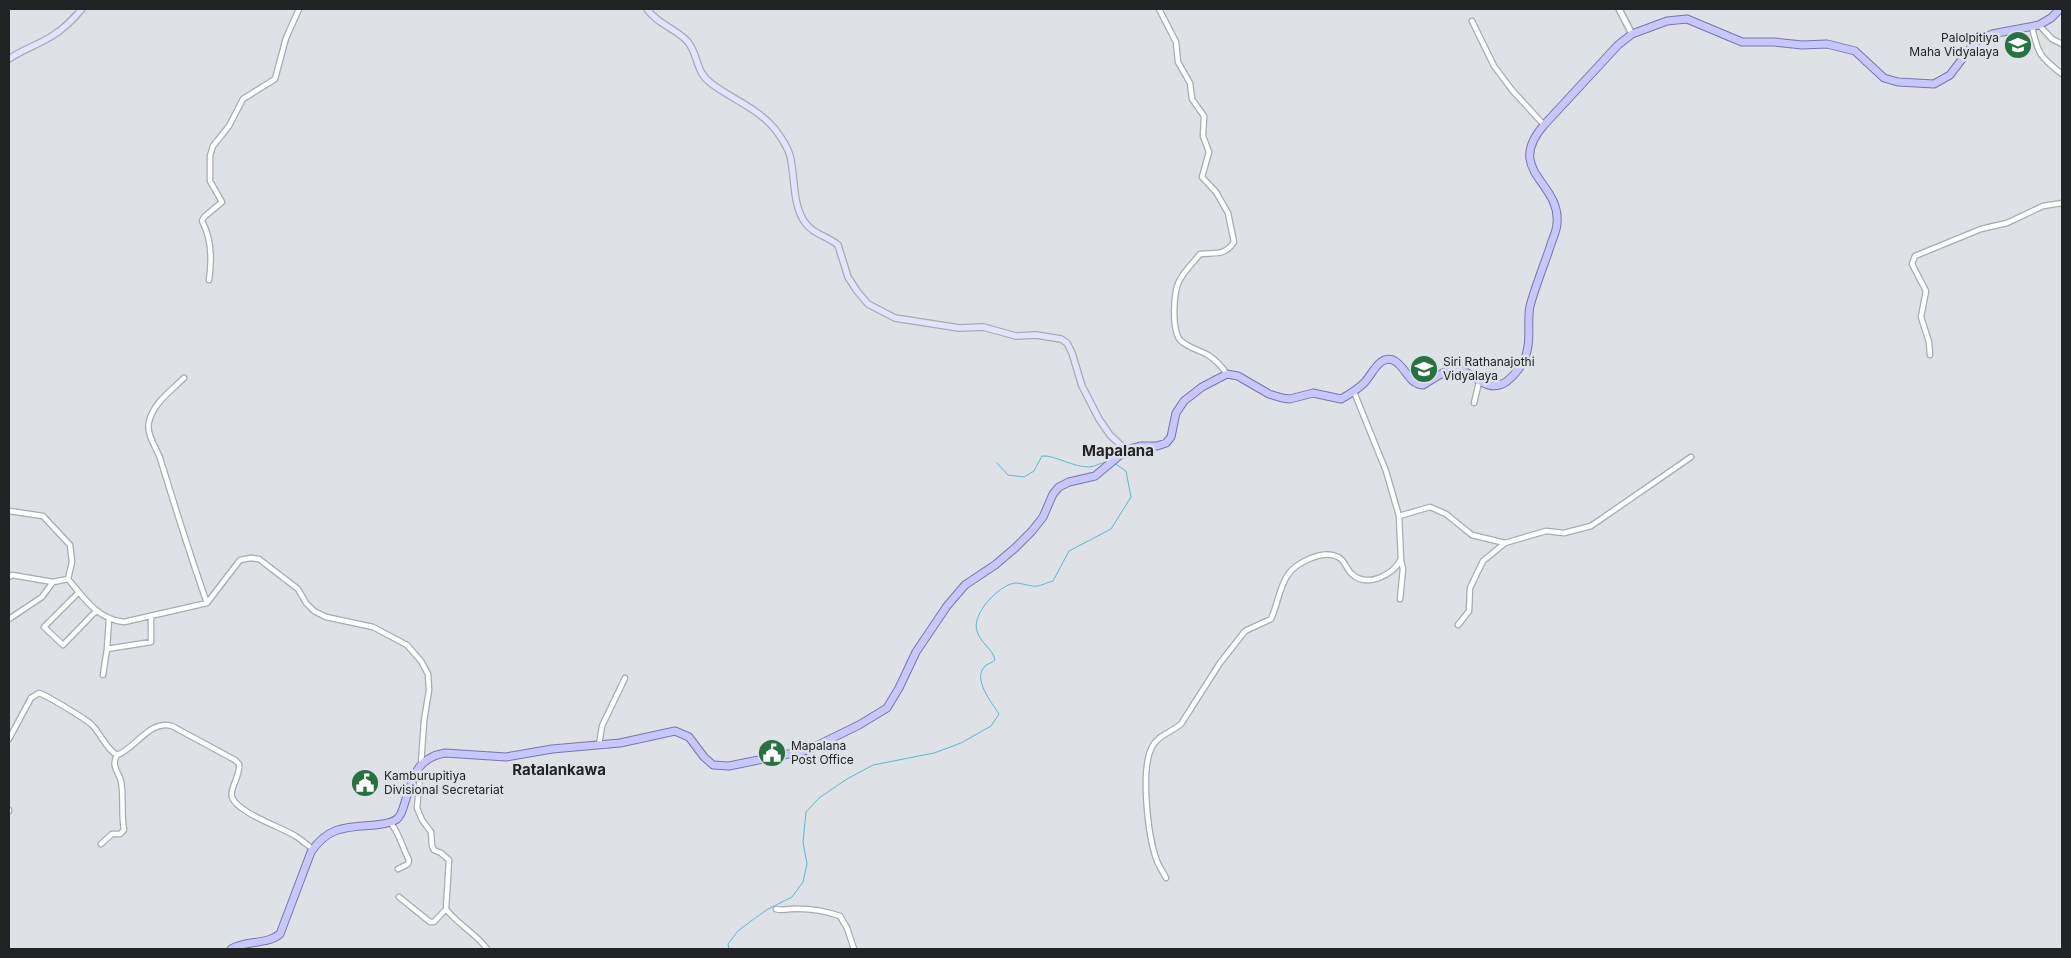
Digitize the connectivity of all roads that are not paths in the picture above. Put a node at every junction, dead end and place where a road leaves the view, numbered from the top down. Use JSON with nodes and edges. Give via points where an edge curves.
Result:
{"nodes":[{"id":1,"x":82,"y":9,"type":"edge"},
{"id":2,"x":299,"y":9,"type":"edge"},
{"id":3,"x":646,"y":9,"type":"edge"},
{"id":4,"x":1159,"y":9,"type":"edge"},
{"id":5,"x":1619,"y":9,"type":"edge"},
{"id":6,"x":2060,"y":9,"type":"edge"},
{"id":7,"x":1472,"y":22,"type":"dead end"},
{"id":8,"x":2035,"y":26,"type":"junction"},
{"id":9,"x":1632,"y":34,"type":"junction"},
{"id":10,"x":2062,"y":44,"type":"edge"},
{"id":11,"x":9,"y":59,"type":"edge"},
{"id":12,"x":2062,"y":74,"type":"edge"},
{"id":13,"x":1544,"y":125,"type":"junction"},
{"id":14,"x":2062,"y":203,"type":"edge"},
{"id":15,"x":209,"y":280,"type":"dead end"},
{"id":16,"x":1930,"y":355,"type":"dead end"},
{"id":17,"x":1227,"y":374,"type":"junction"},
{"id":18,"x":184,"y":378,"type":"dead end"},
{"id":19,"x":1479,"y":382,"type":"junction"},
{"id":20,"x":1354,"y":392,"type":"junction"},
{"id":21,"x":1474,"y":403,"type":"dead end"},
{"id":22,"x":1126,"y":450,"type":"junction"},
{"id":23,"x":1691,"y":458,"type":"dead end"},
{"id":24,"x":9,"y":511,"type":"edge"},
{"id":25,"x":1399,"y":516,"type":"junction"},
{"id":26,"x":1505,"y":543,"type":"junction"},
{"id":27,"x":1401,"y":559,"type":"junction"},
{"id":28,"x":9,"y":577,"type":"edge"},
{"id":29,"x":68,"y":579,"type":"junction"},
{"id":30,"x":53,"y":582,"type":"junction"},
{"id":31,"x":79,"y":592,"type":"junction"},
{"id":32,"x":1400,"y":600,"type":"dead end"},
{"id":33,"x":207,"y":603,"type":"junction"},
{"id":34,"x":96,"y":611,"type":"junction"},
{"id":35,"x":151,"y":617,"type":"junction"},
{"id":36,"x":9,"y":619,"type":"edge"},
{"id":37,"x":109,"y":619,"type":"junction"},
{"id":38,"x":1458,"y":625,"type":"dead end"},
{"id":39,"x":107,"y":649,"type":"junction"},
{"id":40,"x":103,"y":675,"type":"dead end"},
{"id":41,"x":625,"y":678,"type":"dead end"},
{"id":42,"x":9,"y":739,"type":"edge"},
{"id":43,"x":599,"y":745,"type":"junction"},
{"id":44,"x":117,"y":755,"type":"junction"},
{"id":45,"x":421,"y":764,"type":"junction"},
{"id":46,"x":415,"y":772,"type":"junction"},
{"id":47,"x":390,"y":822,"type":"junction"},
{"id":48,"x":101,"y":844,"type":"dead end"},
{"id":49,"x":313,"y":849,"type":"junction"},
{"id":50,"x":398,"y":869,"type":"dead end"},
{"id":51,"x":1166,"y":878,"type":"dead end"},
{"id":52,"x":399,"y":897,"type":"dead end"},
{"id":53,"x":446,"y":909,"type":"junction"},
{"id":54,"x":776,"y":909,"type":"dead end"},
{"id":55,"x":231,"y":949,"type":"edge"},
{"id":56,"x":487,"y":949,"type":"edge"},
{"id":57,"x":854,"y":949,"type":"edge"}],
"edges":[{"from":1,"to":11,"type":"main road","via":[[52,37]]},
{"from":2,"to":15,"type":"street","via":[[286,38],[275,79],[243,99],[229,126],[213,146],[210,181],[222,202],[202,220],[209,235]]},
{"from":3,"to":22,"type":"main road","via":[[688,42],[704,78],[749,106],[774,128],[791,160],[794,188],[804,222],[838,245],[848,277],[868,304],[895,318],[959,328],[983,327],[1016,336],[1062,339],[1072,353],[1082,386],[1098,419]]},
{"from":4,"to":17,"type":"street","via":[[1176,42],[1178,62],[1190,83],[1192,99],[1204,116],[1203,136],[1209,152],[1202,178],[1216,192],[1228,213],[1234,242],[1216,255],[1200,254],[1180,278],[1174,308],[1175,329],[1182,341],[1209,356]]},
{"from":5,"to":9,"type":"street"},
{"from":6,"to":8,"type":"main road"},
{"from":7,"to":13,"type":"street","via":[[1494,66]]},
{"from":8,"to":9,"type":"main road","via":[[1992,34],[1975,42],[1950,74],[1934,84],[1884,78],[1849,48],[1827,44],[1802,46],[1742,42],[1687,19],[1667,21]]},
{"from":8,"to":10,"type":"street"},
{"from":8,"to":12,"type":"street","via":[[2038,50]]},
{"from":9,"to":13,"type":"main road"},
{"from":13,"to":19,"type":"main road","via":[[1533,141],[1530,159],[1532,170],[1556,206],[1557,224],[1530,308],[1527,352],[1521,367],[1506,382],[1490,385]]},
{"from":14,"to":16,"type":"street","via":[[2043,206],[1915,256],[1912,264],[1926,291],[1921,317]]},
{"from":17,"to":20,"type":"main road","via":[[1238,376],[1282,398],[1313,393],[1341,399]]},
{"from":17,"to":22,"type":"main road","via":[[1184,401],[1176,413],[1171,437],[1166,443]]},
{"from":18,"to":33,"type":"street","via":[[160,402],[148,424],[149,434],[159,455]]},
{"from":19,"to":20,"type":"main road","via":[[1458,369],[1418,385],[1398,363],[1388,359],[1377,365]]},
{"from":19,"to":21,"type":"street"},
{"from":20,"to":25,"type":"street","via":[[1378,449]]},
{"from":22,"to":43,"type":"main road","via":[[1095,476],[1059,487],[1032,530],[995,565],[965,585],[947,606],[916,652],[887,708],[859,725],[808,750],[729,766],[713,765],[689,737],[675,730]]},
{"from":23,"to":26,"type":"street","via":[[1591,526],[1564,533],[1546,532]]},
{"from":24,"to":29,"type":"street","via":[[43,516],[70,545],[72,562]]},
{"from":25,"to":26,"type":"street","via":[[1430,507],[1446,514],[1472,535]]},
{"from":25,"to":27,"type":"street"},
{"from":26,"to":38,"type":"street","via":[[1483,560],[1470,588],[1469,611]]},
{"from":27,"to":32,"type":"street"},
{"from":27,"to":51,"type":"street","via":[[1386,575],[1370,580],[1352,574],[1341,558],[1333,555],[1319,555],[1294,568],[1283,584],[1271,620],[1245,631],[1181,724],[1158,738],[1151,748],[1145,779],[1146,804],[1157,860]]},
{"from":28,"to":30,"type":"street"},
{"from":29,"to":30,"type":"street"},
{"from":29,"to":31,"type":"street"},
{"from":30,"to":36,"type":"street","via":[[42,597]]},
{"from":31,"to":34,"type":"street"},
{"from":31,"to":34,"type":"street","via":[[44,626],[63,644]]},
{"from":33,"to":35,"type":"street"},
{"from":33,"to":45,"type":"street","via":[[240,560],[259,559],[298,589],[306,603],[326,618],[373,627],[407,645],[428,674]]},
{"from":34,"to":37,"type":"street"},
{"from":35,"to":37,"type":"street","via":[[124,622]]},
{"from":35,"to":39,"type":"street","via":[[151,642]]},
{"from":37,"to":39,"type":"street"},
{"from":39,"to":40,"type":"street"},
{"from":41,"to":43,"type":"street","via":[[602,726]]},
{"from":42,"to":44,"type":"street","via":[[31,698],[41,693],[92,725],[111,752]]},
{"from":43,"to":45,"type":"main road","via":[[506,757],[445,753]]},
{"from":44,"to":48,"type":"street","via":[[114,766],[121,781],[124,830],[120,834],[112,834]]},
{"from":44,"to":49,"type":"street","via":[[153,728],[167,724],[172,726],[240,764],[231,791],[234,801]]},
{"from":45,"to":46,"type":"main road"},
{"from":46,"to":47,"type":"main road","via":[[401,815]]},
{"from":46,"to":53,"type":"street","via":[[420,773],[418,812],[431,832],[434,850],[449,860]]},
{"from":47,"to":49,"type":"main road","via":[[343,827],[333,831]]},
{"from":47,"to":50,"type":"street","via":[[410,860]]},
{"from":49,"to":55,"type":"main road","via":[[280,934]]},
{"from":52,"to":53,"type":"street","via":[[430,922],[434,922]]},
{"from":53,"to":56,"type":"street"},
{"from":54,"to":57,"type":"street","via":[[810,909],[840,916]]}]}
